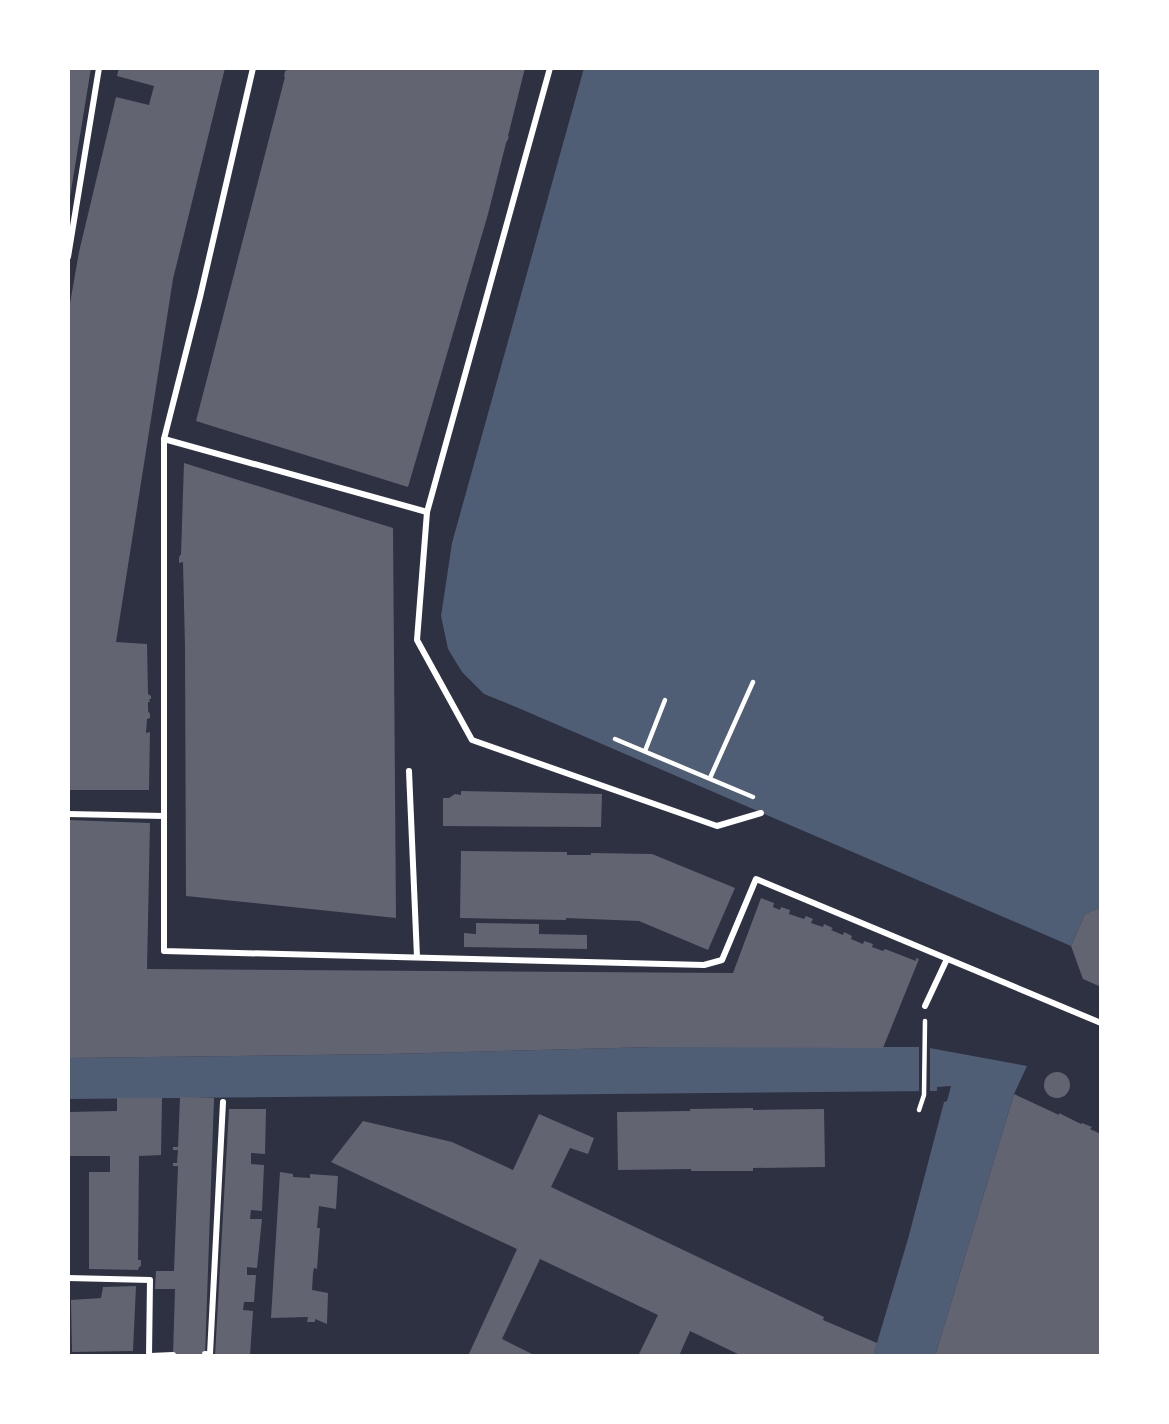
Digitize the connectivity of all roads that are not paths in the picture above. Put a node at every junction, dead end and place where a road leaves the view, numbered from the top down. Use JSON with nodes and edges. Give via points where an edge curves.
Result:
{"nodes":[{"id":1,"x":99,"y":68,"type":"edge"},
{"id":2,"x":253,"y":68,"type":"edge"},
{"id":3,"x":550,"y":68,"type":"edge"},
{"id":4,"x":68,"y":257,"type":"edge"},
{"id":5,"x":164,"y":439,"type":"junction"},
{"id":6,"x":427,"y":512,"type":"junction"},
{"id":7,"x":409,"y":771,"type":"dead end"},
{"id":8,"x":761,"y":813,"type":"road end"},
{"id":9,"x":68,"y":814,"type":"edge"},
{"id":10,"x":164,"y":816,"type":"junction"},
{"id":11,"x":417,"y":957,"type":"junction"},
{"id":12,"x":947,"y":959,"type":"junction"},
{"id":13,"x":925,"y":1006,"type":"road end"},
{"id":14,"x":1101,"y":1023,"type":"edge"},
{"id":15,"x":223,"y":1102,"type":"dead end"},
{"id":16,"x":68,"y":1278,"type":"edge"},
{"id":17,"x":205,"y":1354,"type":"edge"},
{"id":18,"x":173,"y":1355,"type":"edge"},
{"id":19,"x":150,"y":1356,"type":"edge"}],
"edges":[{"from":1,"to":4,"type":"street"},
{"from":2,"to":5,"type":"street"},
{"from":3,"to":6,"type":"street"},
{"from":5,"to":6,"type":"street"},
{"from":5,"to":10,"type":"street"},
{"from":6,"to":8,"type":"street","via":[[417,640],[472,740],[717,826]]},
{"from":7,"to":11,"type":"street"},
{"from":9,"to":10,"type":"street"},
{"from":10,"to":11,"type":"street","via":[[164,951]]},
{"from":11,"to":12,"type":"street","via":[[704,965],[722,960],[756,879]]},
{"from":12,"to":13,"type":"street"},
{"from":12,"to":14,"type":"street"},
{"from":15,"to":17,"type":"street","via":[[210,1354]]},
{"from":16,"to":19,"type":"street","via":[[150,1280]]},
{"from":18,"to":19,"type":"street"}]}
